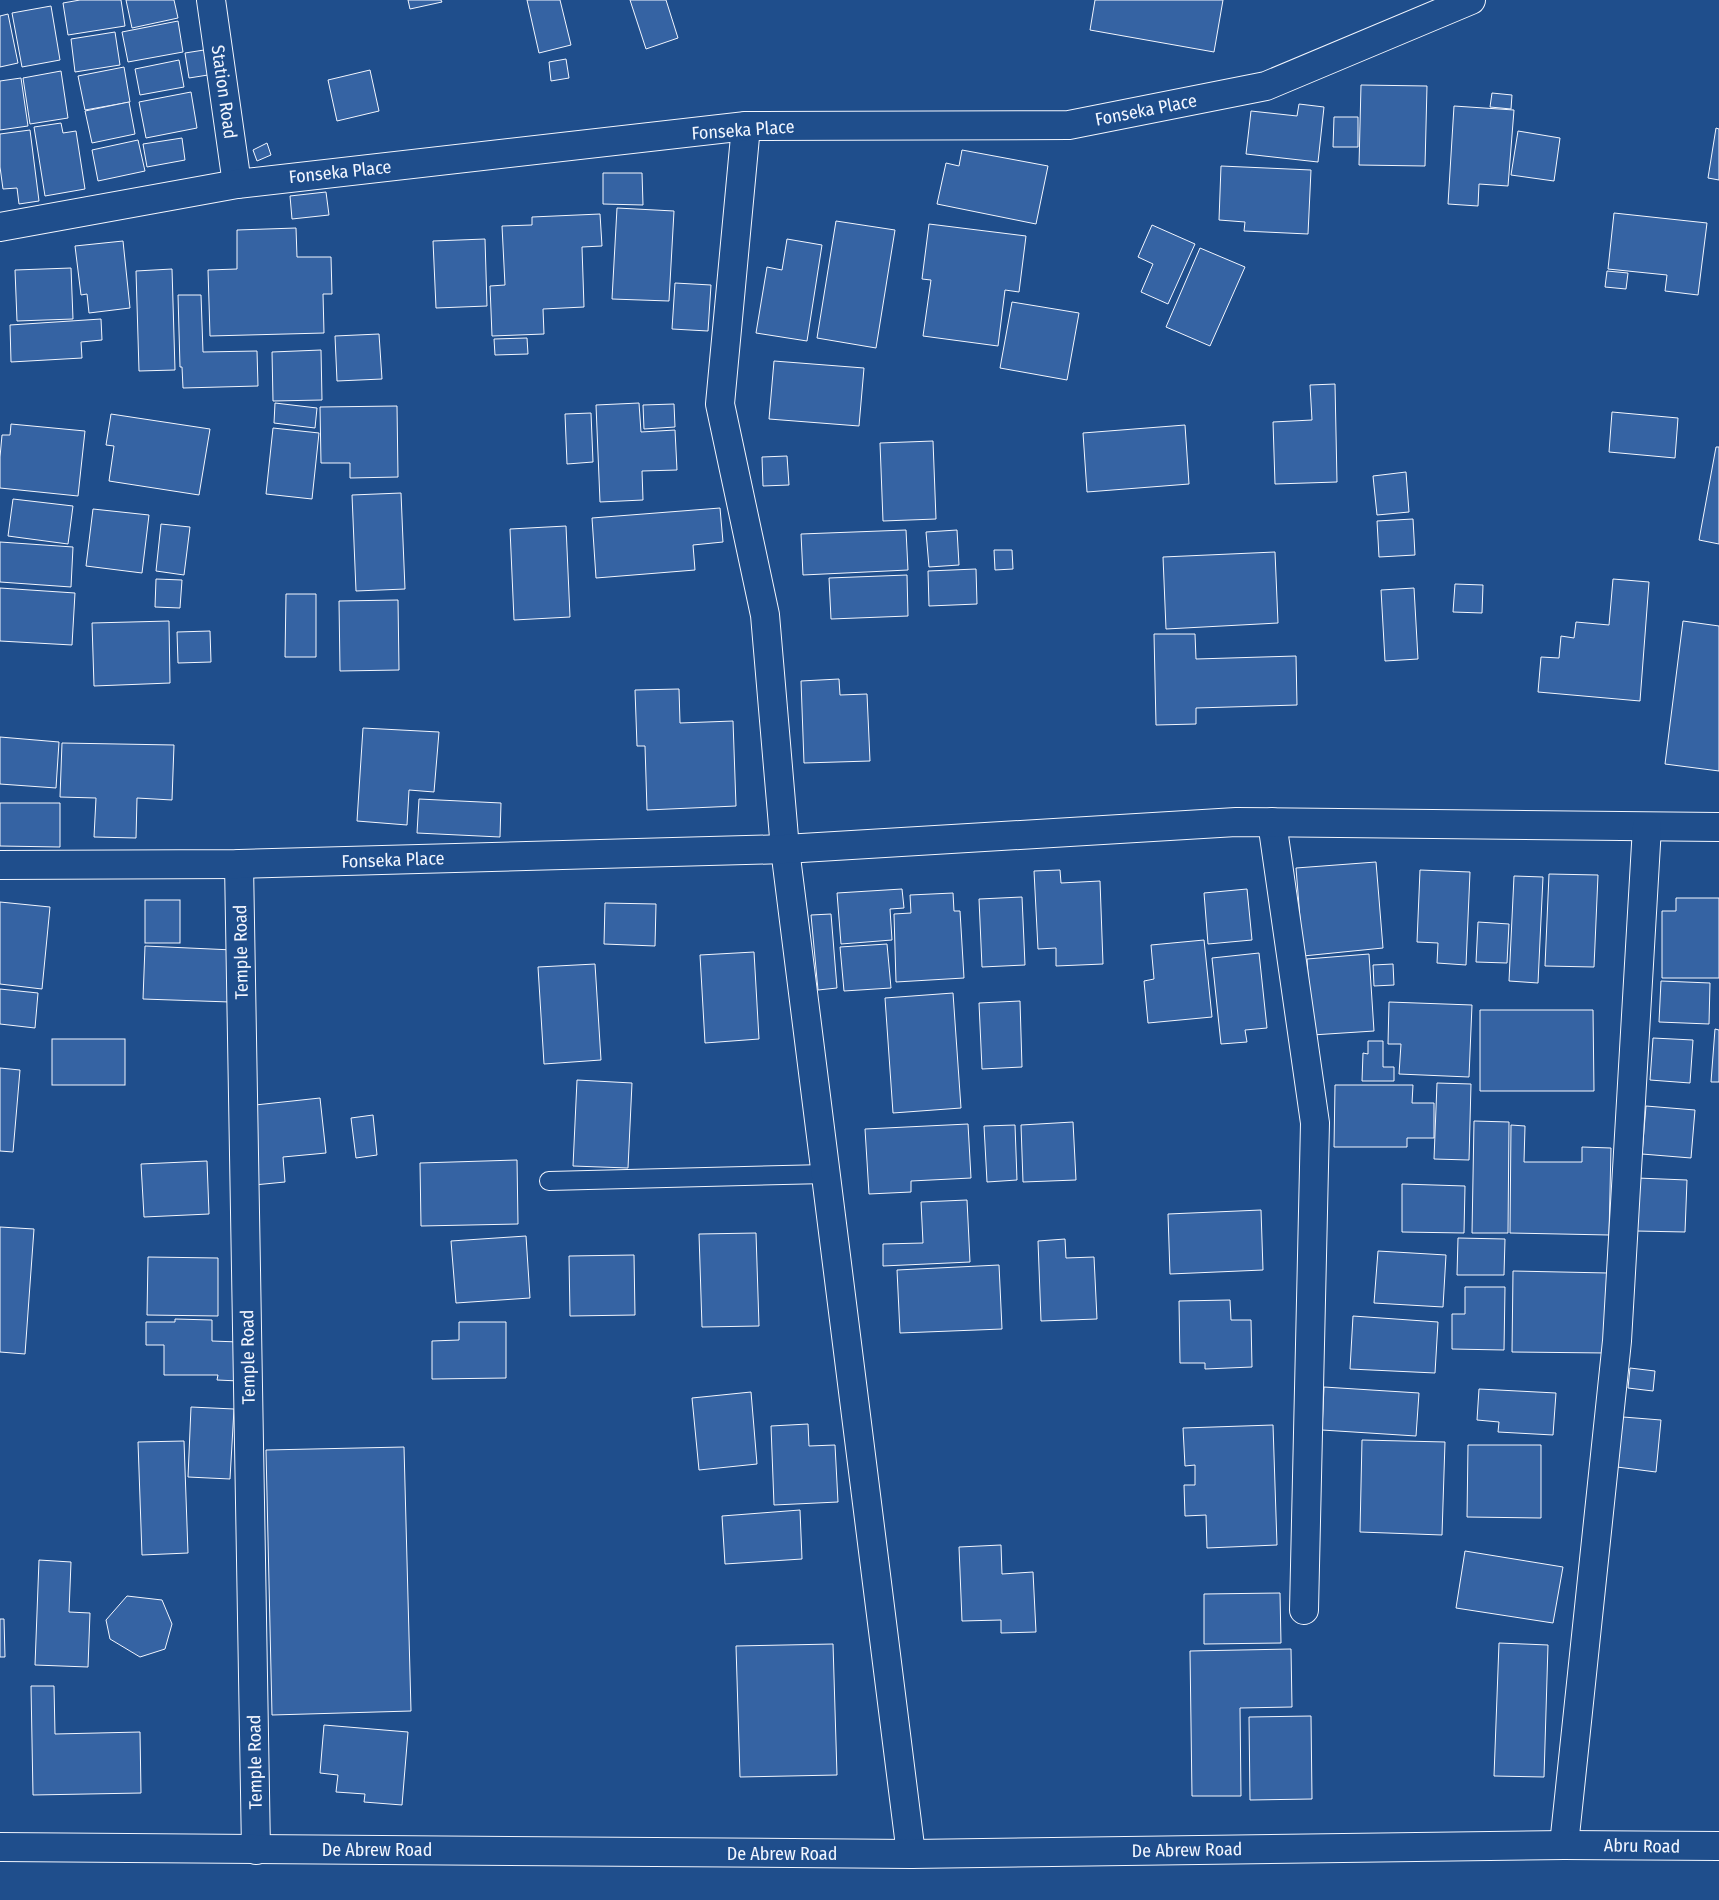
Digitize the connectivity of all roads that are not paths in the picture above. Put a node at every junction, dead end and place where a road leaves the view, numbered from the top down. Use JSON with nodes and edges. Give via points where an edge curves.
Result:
{"nodes":[{"id":1,"x":211,"y":0,"type":"edge"},
{"id":2,"x":1471,"y":0,"type":"edge"},
{"id":3,"x":746,"y":126,"type":"junction"},
{"id":4,"x":238,"y":184,"type":"junction"},
{"id":5,"x":0,"y":227,"type":"edge"},
{"id":6,"x":1272,"y":822,"type":"junction"},
{"id":7,"x":1647,"y":827,"type":"junction"},
{"id":8,"x":1719,"y":827,"type":"edge"},
{"id":9,"x":785,"y":849,"type":"junction"},
{"id":10,"x":240,"y":864,"type":"junction"},
{"id":11,"x":0,"y":865,"type":"edge"},
{"id":12,"x":826,"y":1174,"type":"junction"},
{"id":13,"x":549,"y":1181,"type":"dead end"},
{"id":14,"x":1304,"y":1610,"type":"dead end"},
{"id":15,"x":1564,"y":1845,"type":"junction"},
{"id":16,"x":1719,"y":1846,"type":"edge"},
{"id":17,"x":0,"y":1847,"type":"edge"},
{"id":18,"x":256,"y":1850,"type":"junction"},
{"id":19,"x":911,"y":1854,"type":"junction"}],
"edges":[{"from":1,"to":4,"type":"street","name":"Station Road"},
{"from":2,"to":3,"type":"street","name":"Fonseka Place","via":[[1266,86],[1069,125]]},
{"from":3,"to":4,"type":"street","name":"Fonseka Place"},
{"from":3,"to":9,"type":"street","via":[[720,404],[765,615]]},
{"from":4,"to":5,"type":"street","name":"Fonseka Place"},
{"from":6,"to":7,"type":"street","name":"Fonseka Place"},
{"from":6,"to":9,"type":"street","name":"Fonseka Place"},
{"from":6,"to":14,"type":"street","via":[[1315,1123]]},
{"from":7,"to":8,"type":"street"},
{"from":7,"to":15,"type":"street","via":[[1616,1341]]},
{"from":9,"to":10,"type":"street","name":"Fonseka Place"},
{"from":9,"to":12,"type":"street"},
{"from":10,"to":11,"type":"street","name":"Fonseka Place"},
{"from":10,"to":18,"type":"street","name":"Temple Road"},
{"from":12,"to":13,"type":"lane"},
{"from":12,"to":19,"type":"street"},
{"from":15,"to":16,"type":"street","name":"Abru Road"},
{"from":15,"to":19,"type":"street","name":"De Abrew Road"},
{"from":17,"to":18,"type":"street","name":"De Abrew Road"},
{"from":18,"to":19,"type":"street","name":"De Abrew Road"}]}
